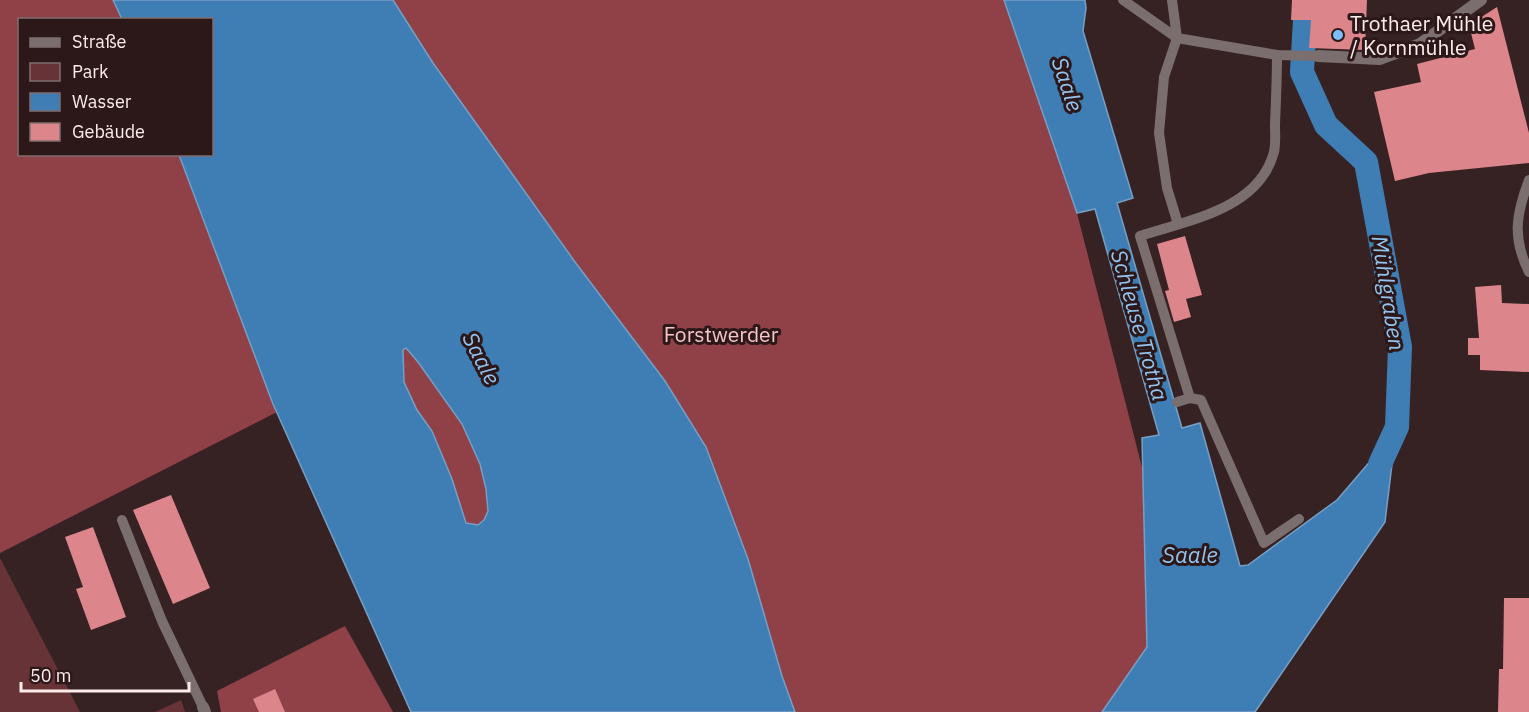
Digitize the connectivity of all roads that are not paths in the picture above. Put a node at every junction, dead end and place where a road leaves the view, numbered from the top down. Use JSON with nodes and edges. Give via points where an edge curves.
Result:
{"nodes":[{"id":1,"x":1123,"y":0,"type":"edge"},
{"id":2,"x":1172,"y":0,"type":"edge"},
{"id":3,"x":1481,"y":0,"type":"edge"},
{"id":4,"x":1177,"y":38,"type":"junction"},
{"id":5,"x":1277,"y":55,"type":"junction"},
{"id":6,"x":1318,"y":56,"type":"joint"},
{"id":7,"x":1529,"y":180,"type":"edge"},
{"id":8,"x":1178,"y":224,"type":"junction"},
{"id":9,"x":1529,"y":272,"type":"edge"},
{"id":10,"x":1190,"y":398,"type":"junction"},
{"id":11,"x":1176,"y":402,"type":"dead end"},
{"id":12,"x":1299,"y":519,"type":"dead end"},
{"id":13,"x":122,"y":520,"type":"dead end"},
{"id":14,"x":204,"y":710,"type":"edge"}],
"edges":[{"from":1,"to":4,"type":"lane"},
{"from":2,"to":4,"type":"lane"},
{"from":3,"to":6,"type":"street","via":[[1420,44],[1380,59]]},
{"from":4,"to":5,"type":"lane"},
{"from":4,"to":8,"type":"lane","via":[[1164,77],[1159,133],[1167,188]]},
{"from":5,"to":6,"type":"lane"},
{"from":5,"to":8,"type":"lane","via":[[1274,151],[1263,175],[1249,193],[1230,204]]},
{"from":7,"to":9,"type":"lane","via":[[1517,231]]},
{"from":8,"to":10,"type":"lane","via":[[1140,236]]},
{"from":10,"to":11,"type":"lane"},
{"from":10,"to":12,"type":"lane","via":[[1201,400],[1260,545]]},
{"from":13,"to":14,"type":"lane","via":[[162,621]]}]}
